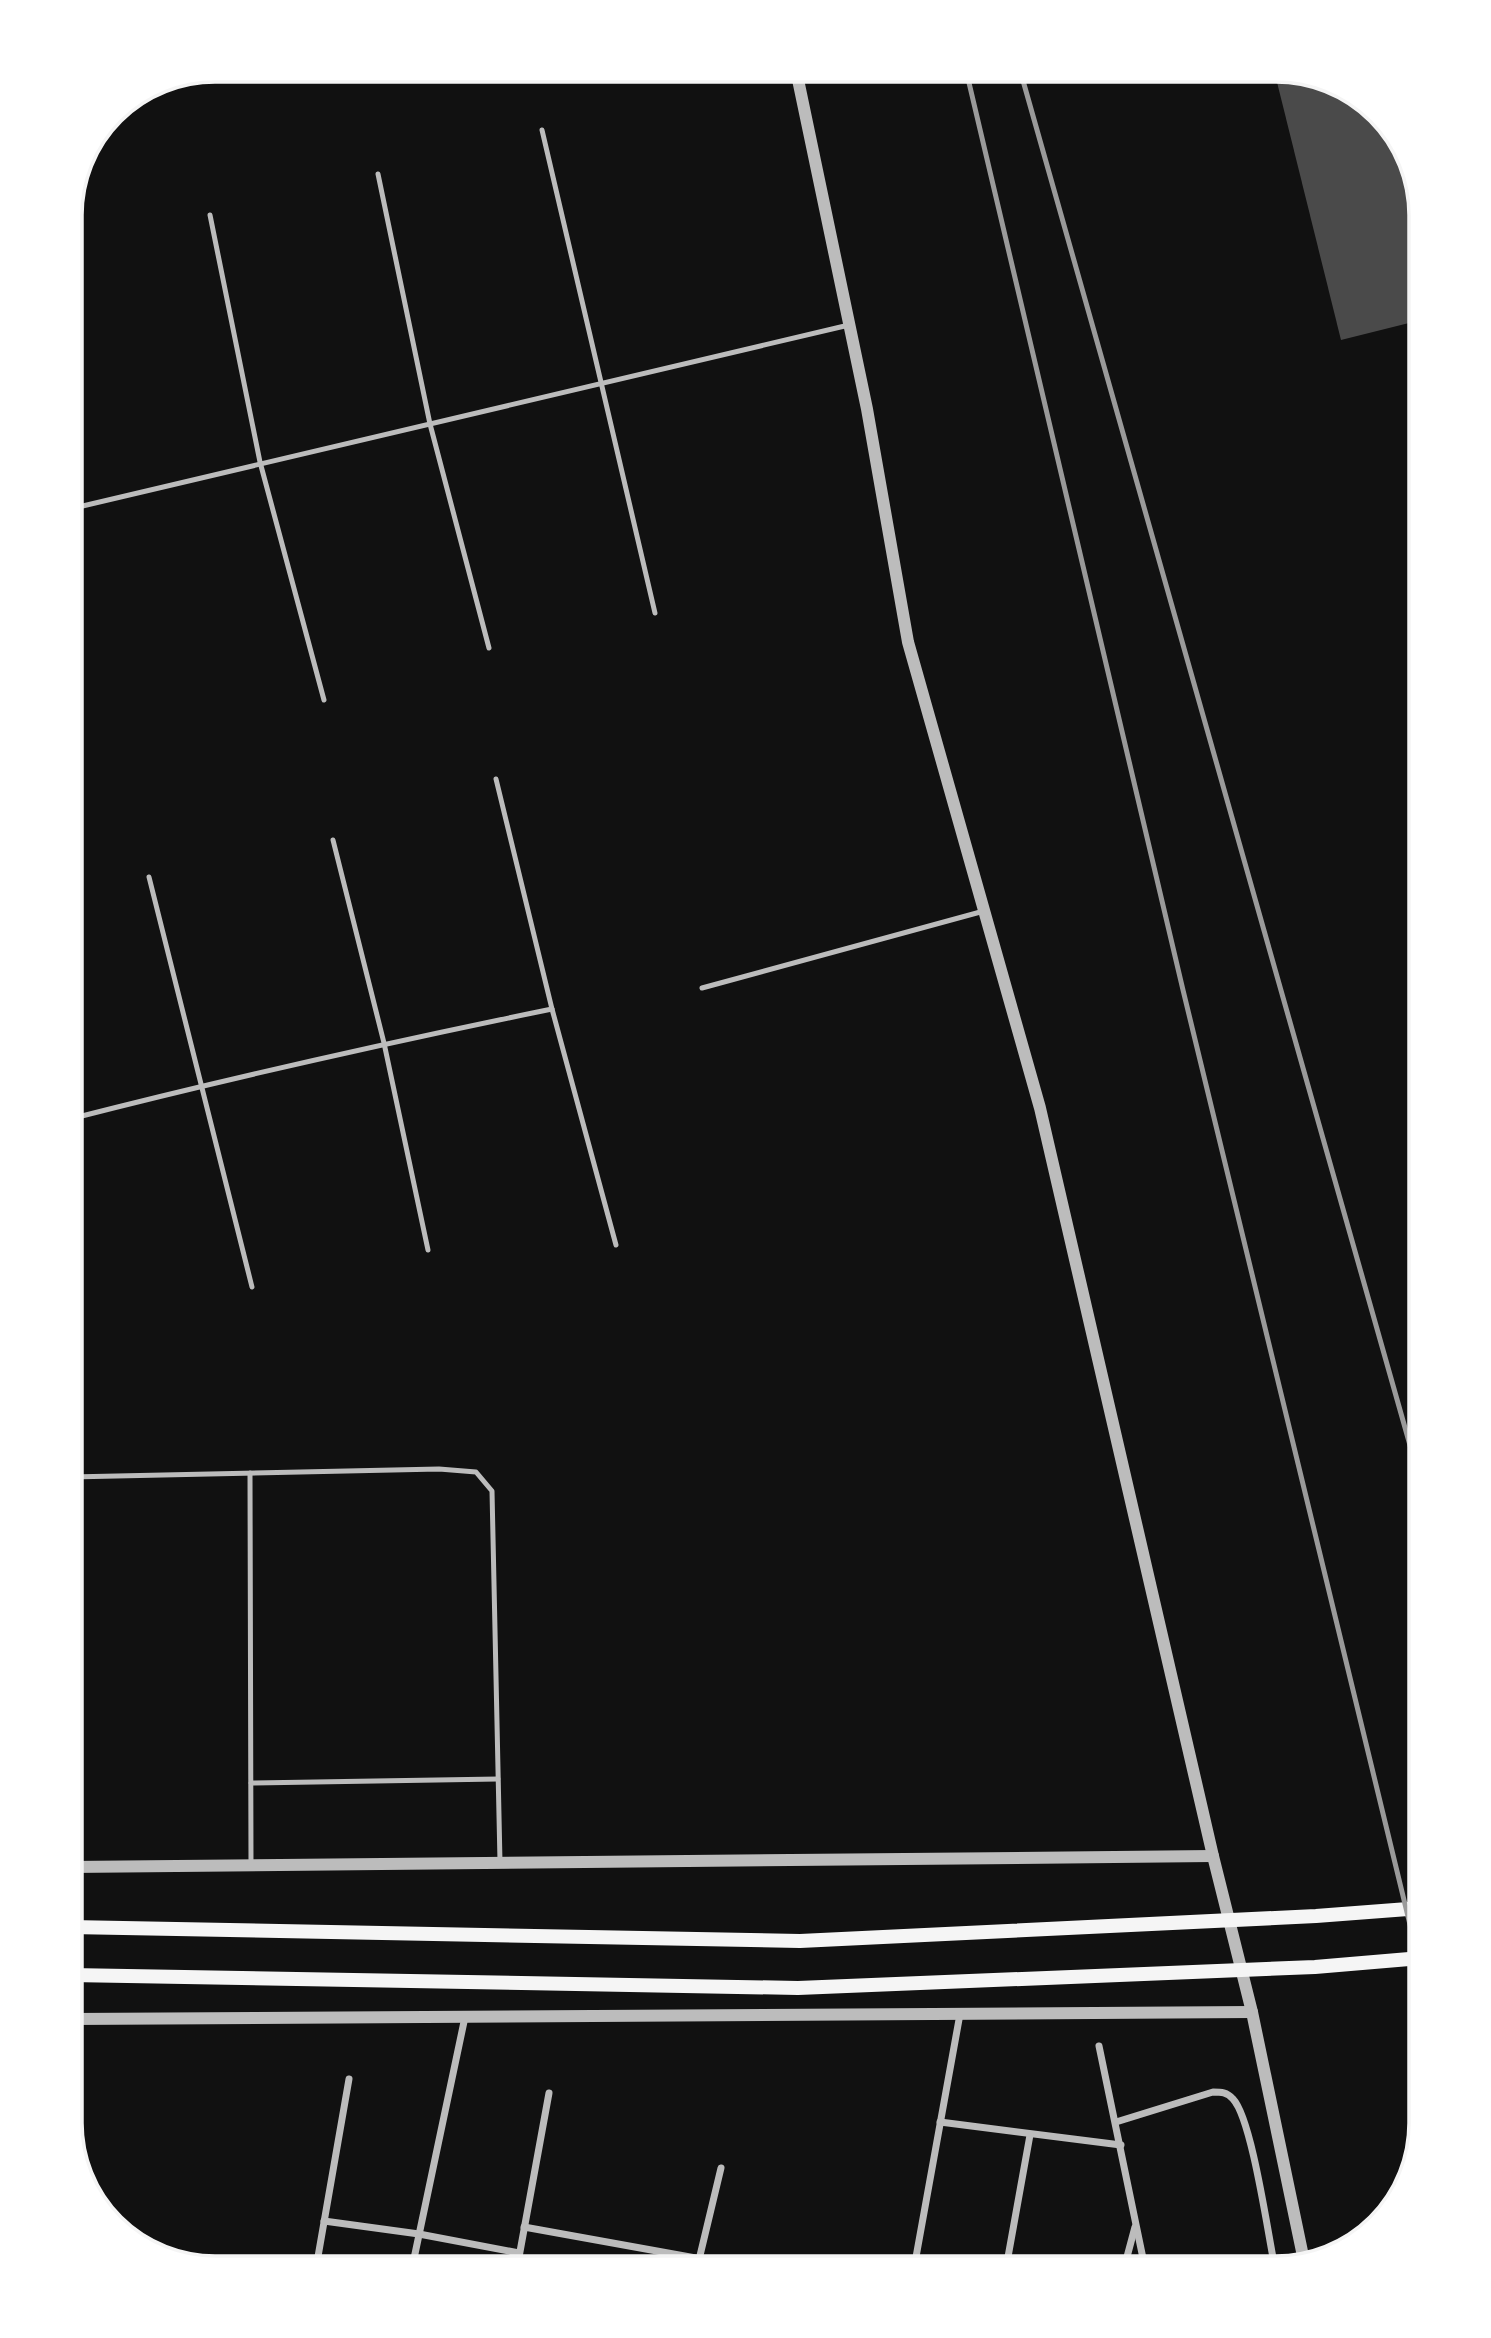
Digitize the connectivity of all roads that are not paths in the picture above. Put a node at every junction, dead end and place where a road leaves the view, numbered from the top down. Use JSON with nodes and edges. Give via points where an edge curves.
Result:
{"nodes":[{"id":1,"x":799,"y":83,"type":"edge"},
{"id":2,"x":542,"y":130,"type":"dead end"},
{"id":3,"x":378,"y":174,"type":"dead end"},
{"id":4,"x":210,"y":215,"type":"dead end"},
{"id":5,"x":849,"y":325,"type":"junction"},
{"id":6,"x":600,"y":384,"type":"junction"},
{"id":7,"x":430,"y":424,"type":"junction"},
{"id":8,"x":260,"y":462,"type":"junction"},
{"id":9,"x":83,"y":506,"type":"edge"},
{"id":10,"x":655,"y":613,"type":"dead end"},
{"id":11,"x":489,"y":648,"type":"dead end"},
{"id":12,"x":324,"y":700,"type":"dead end"},
{"id":13,"x":496,"y":779,"type":"dead end"},
{"id":14,"x":333,"y":840,"type":"dead end"},
{"id":15,"x":149,"y":877,"type":"dead end"},
{"id":16,"x":984,"y":911,"type":"junction"},
{"id":17,"x":702,"y":988,"type":"dead end"},
{"id":18,"x":552,"y":1009,"type":"junction"},
{"id":19,"x":384,"y":1044,"type":"junction"},
{"id":20,"x":201,"y":1085,"type":"junction"},
{"id":21,"x":83,"y":1116,"type":"edge"},
{"id":22,"x":616,"y":1245,"type":"dead end"},
{"id":23,"x":428,"y":1250,"type":"dead end"},
{"id":24,"x":252,"y":1287,"type":"dead end"},
{"id":25,"x":250,"y":1473,"type":"junction"},
{"id":26,"x":82,"y":1477,"type":"edge"},
{"id":27,"x":498,"y":1779,"type":"junction"},
{"id":28,"x":251,"y":1783,"type":"junction"},
{"id":29,"x":1213,"y":1856,"type":"junction"},
{"id":30,"x":500,"y":1863,"type":"junction"},
{"id":31,"x":251,"y":1865,"type":"junction"},
{"id":32,"x":82,"y":1867,"type":"edge"},
{"id":33,"x":1409,"y":1910,"type":"edge"},
{"id":34,"x":82,"y":1927,"type":"edge"},
{"id":35,"x":1409,"y":1959,"type":"edge"},
{"id":36,"x":82,"y":1975,"type":"edge"},
{"id":37,"x":1252,"y":2012,"type":"junction"},
{"id":38,"x":960,"y":2014,"type":"junction"},
{"id":39,"x":465,"y":2017,"type":"junction"},
{"id":40,"x":82,"y":2019,"type":"edge"},
{"id":41,"x":1099,"y":2046,"type":"dead end"},
{"id":42,"x":349,"y":2079,"type":"dead end"},
{"id":43,"x":549,"y":2092,"type":"dead end"},
{"id":44,"x":940,"y":2122,"type":"junction"},
{"id":45,"x":1116,"y":2122,"type":"junction"},
{"id":46,"x":1030,"y":2135,"type":"junction"},
{"id":47,"x":1121,"y":2145,"type":"junction"},
{"id":48,"x":721,"y":2168,"type":"dead end"},
{"id":49,"x":324,"y":2221,"type":"junction"},
{"id":50,"x":1136,"y":2223,"type":"junction"},
{"id":51,"x":524,"y":2227,"type":"junction"},
{"id":52,"x":419,"y":2234,"type":"junction"},
{"id":53,"x":519,"y":2253,"type":"joint"},
{"id":54,"x":1302,"y":2253,"type":"edge"},
{"id":55,"x":318,"y":2255,"type":"edge"},
{"id":56,"x":415,"y":2255,"type":"edge"},
{"id":57,"x":685,"y":2255,"type":"edge"},
{"id":58,"x":700,"y":2255,"type":"edge"},
{"id":59,"x":916,"y":2256,"type":"edge"},
{"id":60,"x":1008,"y":2256,"type":"edge"},
{"id":61,"x":1127,"y":2256,"type":"edge"},
{"id":62,"x":1143,"y":2256,"type":"edge"},
{"id":63,"x":1273,"y":2256,"type":"edge"}],
"edges":[{"from":1,"to":5,"type":"street"},
{"from":2,"to":6,"type":"lane"},
{"from":3,"to":7,"type":"lane"},
{"from":4,"to":8,"type":"lane"},
{"from":5,"to":6,"type":"lane"},
{"from":5,"to":16,"type":"street","via":[[908,642]]},
{"from":6,"to":7,"type":"lane"},
{"from":6,"to":10,"type":"lane"},
{"from":7,"to":8,"type":"lane"},
{"from":7,"to":11,"type":"lane"},
{"from":8,"to":9,"type":"lane"},
{"from":8,"to":12,"type":"lane"},
{"from":13,"to":18,"type":"lane"},
{"from":14,"to":19,"type":"lane"},
{"from":15,"to":20,"type":"lane"},
{"from":16,"to":17,"type":"lane"},
{"from":16,"to":29,"type":"street","via":[[1040,1108]]},
{"from":18,"to":19,"type":"lane"},
{"from":18,"to":22,"type":"lane"},
{"from":19,"to":20,"type":"lane"},
{"from":19,"to":23,"type":"lane"},
{"from":20,"to":21,"type":"lane"},
{"from":20,"to":24,"type":"lane"},
{"from":25,"to":26,"type":"lane"},
{"from":25,"to":27,"type":"lane","via":[[439,1469],[476,1472],[492,1491]]},
{"from":25,"to":28,"type":"lane"},
{"from":27,"to":28,"type":"lane"},
{"from":27,"to":30,"type":"lane"},
{"from":28,"to":31,"type":"lane"},
{"from":29,"to":30,"type":"street"},
{"from":29,"to":37,"type":"street"},
{"from":30,"to":31,"type":"street"},
{"from":31,"to":32,"type":"street"},
{"from":33,"to":34,"type":"main road","via":[[800,1941]]},
{"from":35,"to":36,"type":"main road","via":[[1315,1967],[798,1988]]},
{"from":37,"to":38,"type":"street"},
{"from":37,"to":54,"type":"street"},
{"from":38,"to":39,"type":"street"},
{"from":38,"to":44,"type":"street"},
{"from":39,"to":40,"type":"street"},
{"from":39,"to":52,"type":"street"},
{"from":41,"to":45,"type":"street"},
{"from":42,"to":49,"type":"street"},
{"from":43,"to":51,"type":"street"},
{"from":44,"to":46,"type":"street"},
{"from":44,"to":59,"type":"street"},
{"from":45,"to":47,"type":"street"},
{"from":45,"to":63,"type":"street","via":[[1213,2092],[1224,2092],[1233,2099],[1247,2127]]},
{"from":46,"to":47,"type":"street"},
{"from":46,"to":60,"type":"street"},
{"from":47,"to":50,"type":"street"},
{"from":48,"to":58,"type":"street"},
{"from":49,"to":52,"type":"street"},
{"from":49,"to":55,"type":"street"},
{"from":50,"to":61,"type":"street"},
{"from":50,"to":62,"type":"street"},
{"from":51,"to":53,"type":"street"},
{"from":51,"to":57,"type":"street"},
{"from":52,"to":53,"type":"street"},
{"from":52,"to":56,"type":"street"}]}
